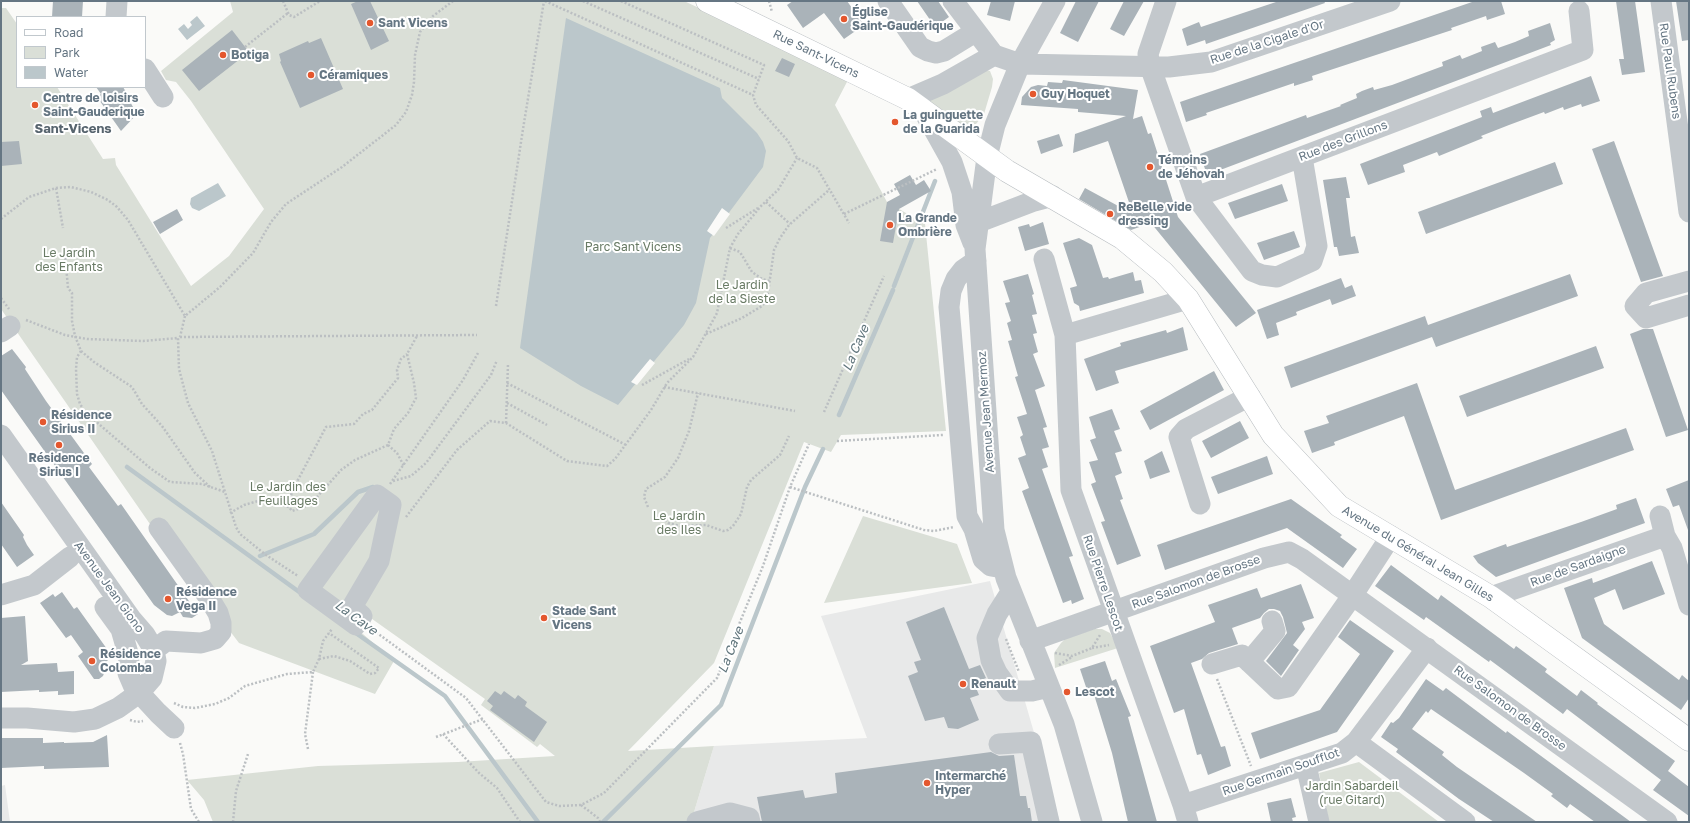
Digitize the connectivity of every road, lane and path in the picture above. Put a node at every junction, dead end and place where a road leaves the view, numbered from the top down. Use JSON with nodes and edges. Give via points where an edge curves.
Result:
{"nodes":[{"id":1,"x":116,"y":1,"type":"edge"},
{"id":2,"x":283,"y":1,"type":"edge"},
{"id":3,"x":320,"y":1,"type":"edge"},
{"id":4,"x":453,"y":1,"type":"edge"},
{"id":5,"x":545,"y":1,"type":"edge"},
{"id":6,"x":583,"y":1,"type":"edge"},
{"id":7,"x":621,"y":1,"type":"edge"},
{"id":8,"x":706,"y":1,"type":"edge"},
{"id":9,"x":769,"y":1,"type":"edge"},
{"id":10,"x":888,"y":1,"type":"edge"},
{"id":11,"x":953,"y":1,"type":"edge"},
{"id":12,"x":1055,"y":1,"type":"edge"},
{"id":13,"x":1166,"y":1,"type":"edge"},
{"id":14,"x":1390,"y":1,"type":"edge"},
{"id":15,"x":1660,"y":1,"type":"edge"},
{"id":16,"x":1579,"y":11,"type":"dead end"},
{"id":17,"x":288,"y":13,"type":"junction"},
{"id":18,"x":772,"y":13,"type":"dead end"},
{"id":19,"x":116,"y":16,"type":"edge"},
{"id":20,"x":974,"y":32,"type":"junction"},
{"id":21,"x":245,"y":47,"type":"dead end"},
{"id":22,"x":994,"y":55,"type":"junction"},
{"id":23,"x":1020,"y":64,"type":"junction"},
{"id":24,"x":1150,"y":66,"type":"junction"},
{"id":25,"x":146,"y":71,"type":"edge"},
{"id":26,"x":759,"y":79,"type":"junction"},
{"id":27,"x":753,"y":95,"type":"junction"},
{"id":28,"x":163,"y":98,"type":"dead end"},
{"id":29,"x":915,"y":105,"type":"junction"},
{"id":30,"x":1684,"y":137,"type":"edge"},
{"id":31,"x":987,"y":157,"type":"junction"},
{"id":32,"x":1302,"y":157,"type":"junction"},
{"id":33,"x":797,"y":158,"type":"junction"},
{"id":34,"x":952,"y":162,"type":"junction"},
{"id":35,"x":56,"y":188,"type":"junction"},
{"id":36,"x":829,"y":190,"type":"junction"},
{"id":37,"x":1053,"y":196,"type":"junction"},
{"id":38,"x":1196,"y":197,"type":"junction"},
{"id":39,"x":766,"y":202,"type":"junction"},
{"id":40,"x":761,"y":206,"type":"junction"},
{"id":41,"x":1689,"y":212,"type":"edge"},
{"id":42,"x":844,"y":214,"type":"junction"},
{"id":43,"x":1,"y":219,"type":"edge"},
{"id":44,"x":979,"y":222,"type":"junction"},
{"id":45,"x":849,"y":223,"type":"dead end"},
{"id":46,"x":790,"y":224,"type":"junction"},
{"id":47,"x":63,"y":228,"type":"dead end"},
{"id":48,"x":726,"y":228,"type":"dead end"},
{"id":49,"x":730,"y":248,"type":"junction"},
{"id":50,"x":65,"y":254,"type":"dead end"},
{"id":51,"x":976,"y":255,"type":"junction"},
{"id":52,"x":1044,"y":259,"type":"dead end"},
{"id":53,"x":884,"y":276,"type":"dead end"},
{"id":54,"x":770,"y":281,"type":"junction"},
{"id":55,"x":1689,"y":281,"type":"edge"},
{"id":56,"x":1,"y":298,"type":"edge"},
{"id":57,"x":1188,"y":299,"type":"junction"},
{"id":58,"x":1689,"y":305,"type":"edge"},
{"id":59,"x":496,"y":306,"type":"dead end"},
{"id":60,"x":184,"y":316,"type":"junction"},
{"id":61,"x":11,"y":322,"type":"edge"},
{"id":62,"x":706,"y":334,"type":"junction"},
{"id":63,"x":1065,"y":334,"type":"junction"},
{"id":64,"x":476,"y":335,"type":"dead end"},
{"id":65,"x":75,"y":336,"type":"junction"},
{"id":66,"x":417,"y":336,"type":"junction"},
{"id":67,"x":179,"y":337,"type":"junction"},
{"id":68,"x":80,"y":351,"type":"junction"},
{"id":69,"x":478,"y":353,"type":"dead end"},
{"id":70,"x":407,"y":354,"type":"junction"},
{"id":71,"x":693,"y":357,"type":"junction"},
{"id":72,"x":497,"y":360,"type":"dead end"},
{"id":73,"x":508,"y":364,"type":"dead end"},
{"id":74,"x":507,"y":383,"type":"junction"},
{"id":75,"x":642,"y":385,"type":"dead end"},
{"id":76,"x":664,"y":387,"type":"junction"},
{"id":77,"x":698,"y":393,"type":"junction"},
{"id":78,"x":1250,"y":396,"type":"junction"},
{"id":79,"x":507,"y":403,"type":"junction"},
{"id":80,"x":795,"y":411,"type":"dead end"},
{"id":81,"x":824,"y":412,"type":"dead end"},
{"id":82,"x":506,"y":424,"type":"junction"},
{"id":83,"x":547,"y":425,"type":"dead end"},
{"id":84,"x":960,"y":434,"type":"junction"},
{"id":85,"x":1,"y":435,"type":"edge"},
{"id":86,"x":789,"y":436,"type":"dead end"},
{"id":87,"x":837,"y":441,"type":"dead end"},
{"id":88,"x":809,"y":444,"type":"dead end"},
{"id":89,"x":388,"y":445,"type":"junction"},
{"id":90,"x":626,"y":446,"type":"junction"},
{"id":91,"x":1,"y":459,"type":"edge"},
{"id":92,"x":404,"y":466,"type":"junction"},
{"id":93,"x":790,"y":487,"type":"junction"},
{"id":94,"x":212,"y":489,"type":"junction"},
{"id":95,"x":388,"y":490,"type":"junction"},
{"id":96,"x":224,"y":492,"type":"junction"},
{"id":97,"x":1200,"y":504,"type":"dead end"},
{"id":98,"x":648,"y":507,"type":"dead end"},
{"id":99,"x":288,"y":508,"type":"junction"},
{"id":100,"x":230,"y":513,"type":"junction"},
{"id":101,"x":659,"y":515,"type":"dead end"},
{"id":102,"x":967,"y":516,"type":"junction"},
{"id":103,"x":159,"y":528,"type":"dead end"},
{"id":104,"x":386,"y":530,"type":"junction"},
{"id":105,"x":1391,"y":536,"type":"junction"},
{"id":106,"x":70,"y":557,"type":"junction"},
{"id":107,"x":1003,"y":568,"type":"junction"},
{"id":108,"x":312,"y":584,"type":"junction"},
{"id":109,"x":1011,"y":592,"type":"junction"},
{"id":110,"x":1,"y":595,"type":"edge"},
{"id":111,"x":1352,"y":596,"type":"junction"},
{"id":112,"x":1491,"y":598,"type":"junction"},
{"id":113,"x":1689,"y":605,"type":"edge"},
{"id":114,"x":1113,"y":612,"type":"junction"},
{"id":115,"x":359,"y":620,"type":"junction"},
{"id":116,"x":1272,"y":621,"type":"dead end"},
{"id":117,"x":1101,"y":632,"type":"dead end"},
{"id":118,"x":1030,"y":641,"type":"junction"},
{"id":119,"x":1116,"y":644,"type":"dead end"},
{"id":120,"x":1092,"y":648,"type":"junction"},
{"id":121,"x":1427,"y":648,"type":"junction"},
{"id":122,"x":154,"y":650,"type":"junction"},
{"id":123,"x":1054,"y":653,"type":"dead end"},
{"id":124,"x":1072,"y":656,"type":"junction"},
{"id":125,"x":319,"y":659,"type":"junction"},
{"id":126,"x":1249,"y":662,"type":"junction"},
{"id":127,"x":1212,"y":664,"type":"joint"},
{"id":128,"x":1055,"y":668,"type":"dead end"},
{"id":129,"x":313,"y":672,"type":"junction"},
{"id":130,"x":1049,"y":687,"type":"junction"},
{"id":131,"x":139,"y":693,"type":"junction"},
{"id":132,"x":171,"y":702,"type":"dead end"},
{"id":133,"x":1,"y":718,"type":"edge"},
{"id":134,"x":482,"y":719,"type":"junction"},
{"id":135,"x":174,"y":728,"type":"joint"},
{"id":136,"x":444,"y":734,"type":"junction"},
{"id":137,"x":1687,"y":735,"type":"edge"},
{"id":138,"x":436,"y":737,"type":"dead end"},
{"id":139,"x":1356,"y":742,"type":"junction"},
{"id":140,"x":999,"y":744,"type":"dead end"},
{"id":141,"x":308,"y":748,"type":"dead end"},
{"id":142,"x":248,"y":754,"type":"dead end"},
{"id":143,"x":1306,"y":765,"type":"junction"},
{"id":144,"x":1257,"y":781,"type":"junction"},
{"id":145,"x":580,"y":805,"type":"junction"},
{"id":146,"x":1186,"y":813,"type":"edge"},
{"id":147,"x":731,"y":818,"type":"edge"},
{"id":148,"x":199,"y":822,"type":"edge"},
{"id":149,"x":233,"y":822,"type":"edge"},
{"id":150,"x":520,"y":822,"type":"edge"},
{"id":151,"x":600,"y":822,"type":"edge"},
{"id":152,"x":697,"y":822,"type":"edge"},
{"id":153,"x":750,"y":822,"type":"edge"},
{"id":154,"x":1049,"y":822,"type":"edge"},
{"id":155,"x":1092,"y":822,"type":"edge"},
{"id":156,"x":1318,"y":822,"type":"edge"},
{"id":157,"x":1465,"y":822,"type":"edge"},
{"id":158,"x":1667,"y":822,"type":"edge"}],
"edges":[{"from":1,"to":19,"type":"street"},
{"from":2,"to":17,"type":"path"},
{"from":3,"to":17,"type":"path","via":[[294,17]]},
{"from":4,"to":60,"type":"path","via":[[433,16],[420,32],[415,54],[412,95],[406,112],[396,125],[342,167],[286,204],[271,222],[253,254],[220,287]]},
{"from":5,"to":27,"type":"path"},
{"from":5,"to":59,"type":"path"},
{"from":6,"to":26,"type":"path"},
{"from":7,"to":26,"type":"path","via":[[764,65]]},
{"from":8,"to":29,"type":"main road","name":"Rue Sant-Vicens"},
{"from":9,"to":18,"type":"path"},
{"from":10,"to":20,"type":"street","via":[[920,47],[928,51],[944,51]]},
{"from":11,"to":20,"type":"street"},
{"from":12,"to":23,"type":"street","name":"Avenue Jean Mermoz"},
{"from":13,"to":24,"type":"street","via":[[1148,54]]},
{"from":14,"to":24,"type":"street","name":"Rue de la Cigale d'Or","via":[[1211,62],[1169,67]]},
{"from":15,"to":30,"type":"street","name":"Rue Paul Rubens"},
{"from":16,"to":32,"type":"street","name":"Rue des Grillons","via":[[1583,50]]},
{"from":17,"to":21,"type":"path"},
{"from":20,"to":22,"type":"street"},
{"from":22,"to":23,"type":"street","name":"Rue de la Cigale d'Or"},
{"from":22,"to":29,"type":"street","via":[[943,84]]},
{"from":23,"to":24,"type":"street","name":"Rue de la Cigale d'Or"},
{"from":23,"to":31,"type":"street","name":"Avenue Jean Mermoz","via":[[995,125]]},
{"from":24,"to":38,"type":"street"},
{"from":25,"to":28,"type":"street"},
{"from":26,"to":27,"type":"path"},
{"from":27,"to":33,"type":"path","via":[[756,105],[788,141]]},
{"from":29,"to":31,"type":"main road","name":"Rue Sant-Vicens"},
{"from":29,"to":34,"type":"street"},
{"from":30,"to":41,"type":"street","name":"Rue Paul Rubens"},
{"from":31,"to":37,"type":"main road","name":"Avenue du Général Jean Gilles"},
{"from":31,"to":44,"type":"street","name":"Avenue Jean Mermoz"},
{"from":32,"to":38,"type":"street","name":"Rue des Grillons"},
{"from":32,"to":38,"type":"street","via":[[1316,246],[1312,261],[1277,277],[1262,275],[1252,270]]},
{"from":33,"to":36,"type":"path","via":[[817,168]]},
{"from":33,"to":39,"type":"path","via":[[778,190]]},
{"from":34,"to":42,"type":"path"},
{"from":34,"to":51,"type":"street","via":[[962,192],[966,225]]},
{"from":35,"to":43,"type":"path","via":[[29,197]]},
{"from":35,"to":47,"type":"path"},
{"from":35,"to":60,"type":"path","via":[[71,187],[91,192],[117,207],[128,220]]},
{"from":36,"to":42,"type":"path"},
{"from":36,"to":46,"type":"path"},
{"from":37,"to":44,"type":"street"},
{"from":37,"to":57,"type":"main road","name":"Avenue du Général Jean Gilles","via":[[1122,238],[1163,272]]},
{"from":39,"to":40,"type":"path"},
{"from":39,"to":46,"type":"path"},
{"from":40,"to":48,"type":"path"},
{"from":40,"to":49,"type":"path"},
{"from":42,"to":45,"type":"path"},
{"from":44,"to":51,"type":"street","name":"Avenue Jean Mermoz"},
{"from":46,"to":54,"type":"path","via":[[774,250]]},
{"from":49,"to":54,"type":"path","via":[[740,252],[752,272]]},
{"from":49,"to":62,"type":"path","via":[[717,313]]},
{"from":50,"to":65,"type":"path","via":[[68,288],[72,293]]},
{"from":51,"to":84,"type":"street","via":[[956,279],[949,307]]},
{"from":51,"to":107,"type":"street","name":"Avenue Jean Mermoz","via":[[994,530]]},
{"from":52,"to":63,"type":"street","name":"Rue Pierre Lescot"},
{"from":53,"to":81,"type":"path"},
{"from":54,"to":62,"type":"path","via":[[767,300],[762,306]]},
{"from":55,"to":58,"type":"street","via":[[1646,292],[1635,306],[1646,318]]},
{"from":56,"to":61,"type":"path"},
{"from":57,"to":63,"type":"street"},
{"from":57,"to":78,"type":"main road","name":"Avenue du Général Jean Gilles"},
{"from":60,"to":67,"type":"path"},
{"from":61,"to":65,"type":"path"},
{"from":62,"to":71,"type":"path"},
{"from":63,"to":114,"type":"street","name":"Rue Pierre Lescot","via":[[1071,490]]},
{"from":64,"to":66,"type":"path"},
{"from":65,"to":67,"type":"path","via":[[87,339],[143,341]]},
{"from":65,"to":68,"type":"path"},
{"from":66,"to":67,"type":"path"},
{"from":66,"to":70,"type":"path"},
{"from":67,"to":96,"type":"path","via":[[179,369],[188,403],[212,451]]},
{"from":68,"to":94,"type":"path","via":[[132,387],[195,473]]},
{"from":68,"to":94,"type":"path","via":[[76,369],[77,394],[80,404],[92,420],[170,482],[202,484]]},
{"from":69,"to":92,"type":"path","via":[[463,380]]},
{"from":70,"to":89,"type":"path","via":[[416,398],[408,413],[394,429]]},
{"from":70,"to":99,"type":"path","via":[[401,359],[398,378],[372,410],[363,414],[354,424],[326,427],[292,491]]},
{"from":71,"to":75,"type":"path"},
{"from":71,"to":76,"type":"path"},
{"from":72,"to":95,"type":"path","via":[[491,375],[426,463]]},
{"from":73,"to":74,"type":"path"},
{"from":74,"to":79,"type":"path"},
{"from":74,"to":90,"type":"path"},
{"from":76,"to":77,"type":"path"},
{"from":76,"to":90,"type":"path"},
{"from":77,"to":80,"type":"path"},
{"from":77,"to":98,"type":"path","via":[[690,431],[678,458],[665,477],[646,489],[644,497]]},
{"from":78,"to":97,"type":"street","via":[[1186,429],[1179,437]]},
{"from":78,"to":105,"type":"main road","name":"Avenue du Général Jean Gilles","via":[[1274,435],[1339,506]]},
{"from":79,"to":82,"type":"path"},
{"from":79,"to":83,"type":"path"},
{"from":82,"to":90,"type":"path","via":[[567,461],[607,466]]},
{"from":82,"to":104,"type":"path","via":[[490,421],[463,444],[408,516],[401,523]]},
{"from":84,"to":87,"type":"path"},
{"from":84,"to":102,"type":"street"},
{"from":85,"to":122,"type":"street","name":"Avenue Jean Giono"},
{"from":86,"to":101,"type":"path","via":[[780,455],[751,480],[741,514],[733,526],[723,531],[706,525],[685,527],[673,525]]},
{"from":88,"to":93,"type":"path"},
{"from":89,"to":92,"type":"path","via":[[397,453]]},
{"from":89,"to":99,"type":"path","via":[[355,460],[341,470],[308,505],[292,511]]},
{"from":91,"to":106,"type":"street","name":"Avenue Jean Giono"},
{"from":92,"to":95,"type":"path"},
{"from":93,"to":102,"type":"path","via":[[924,530],[953,528]]},
{"from":93,"to":145,"type":"path","via":[[763,566],[717,678],[604,793]]},
{"from":94,"to":96,"type":"path"},
{"from":95,"to":104,"type":"street","via":[[391,505]]},
{"from":95,"to":108,"type":"street","via":[[377,495]]},
{"from":96,"to":100,"type":"path"},
{"from":99,"to":100,"type":"path","via":[[258,501]]},
{"from":100,"to":108,"type":"path","via":[[240,534],[266,555]]},
{"from":102,"to":107,"type":"street","via":[[983,559],[991,566]]},
{"from":103,"to":122,"type":"street","via":[[218,613],[221,632],[215,639],[201,644],[166,641]]},
{"from":104,"to":115,"type":"street","via":[[379,561],[352,608],[362,616]]},
{"from":105,"to":111,"type":"street"},
{"from":105,"to":112,"type":"main road","name":"Avenue du Général Jean Gilles"},
{"from":106,"to":110,"type":"street","via":[[34,585]]},
{"from":106,"to":131,"type":"street","name":"Avenue Jean Giono","via":[[121,629],[129,657],[128,673]]},
{"from":107,"to":109,"type":"street","name":"Avenue Jean Mermoz"},
{"from":108,"to":115,"type":"street","via":[[308,590],[356,625]]},
{"from":109,"to":118,"type":"street","name":"Avenue Jean Mermoz"},
{"from":109,"to":130,"type":"street","via":[[997,614],[987,638],[991,660],[1010,691],[1032,691]]},
{"from":111,"to":114,"type":"street","name":"Rue Salomon de Brosse","via":[[1302,558],[1289,552],[1264,558]]},
{"from":111,"to":121,"type":"street","name":"Rue Salomon de Brosse"},
{"from":111,"to":126,"type":"street","via":[[1288,687],[1278,689]]},
{"from":112,"to":113,"type":"street","name":"Rue de Sardaigne","via":[[1663,526]]},
{"from":112,"to":137,"type":"main road","name":"Avenue du Général Jean Gilles"},
{"from":114,"to":118,"type":"street","name":"Rue Salomon de Brosse"},
{"from":114,"to":146,"type":"street","name":"Rue Pierre Lescot"},
{"from":115,"to":134,"type":"path","via":[[466,698]]},
{"from":116,"to":126,"type":"street","via":[[1275,631]]},
{"from":117,"to":120,"type":"path"},
{"from":118,"to":130,"type":"street","name":"Avenue Jean Mermoz"},
{"from":119,"to":120,"type":"path"},
{"from":120,"to":124,"type":"path"},
{"from":121,"to":139,"type":"street","name":"Rue Germain Soufflot"},
{"from":121,"to":158,"type":"street","name":"Rue Salomon de Brosse"},
{"from":122,"to":131,"type":"street","via":[[156,661],[152,678]]},
{"from":123,"to":124,"type":"path"},
{"from":124,"to":128,"type":"path"},
{"from":125,"to":125,"type":"path","via":[[323,642],[329,633],[379,668],[370,674],[350,661],[334,656]]},
{"from":125,"to":129,"type":"path"},
{"from":126,"to":127,"type":"street","via":[[1242,655]]},
{"from":127,"to":144,"type":"path"},
{"from":129,"to":132,"type":"path","via":[[266,679],[246,686],[215,704],[195,708]]},
{"from":129,"to":141,"type":"path","via":[[305,734]]},
{"from":130,"to":155,"type":"street","name":"Avenue Jean Mermoz","via":[[1064,724]]},
{"from":131,"to":133,"type":"street","via":[[118,708],[95,719],[74,722]]},
{"from":131,"to":135,"type":"street","name":"Avenue Jean Giono"},
{"from":134,"to":136,"type":"path"},
{"from":134,"to":145,"type":"path","via":[[546,802],[559,806]]},
{"from":135,"to":148,"type":"path","via":[[183,754],[191,809]]},
{"from":136,"to":138,"type":"path"},
{"from":136,"to":150,"type":"path","via":[[496,788]]},
{"from":139,"to":143,"type":"street","name":"Rue Germain Soufflot","via":[[1342,753]]},
{"from":139,"to":157,"type":"street"},
{"from":140,"to":154,"type":"street","via":[[1030,742]]},
{"from":142,"to":149,"type":"path","via":[[236,791]]},
{"from":143,"to":144,"type":"street","name":"Rue Germain Soufflot"},
{"from":143,"to":156,"type":"street"},
{"from":144,"to":146,"type":"street","name":"Rue Germain Soufflot"},
{"from":145,"to":151,"type":"path"},
{"from":147,"to":152,"type":"street"},
{"from":147,"to":153,"type":"street","via":[[749,818]]}]}
